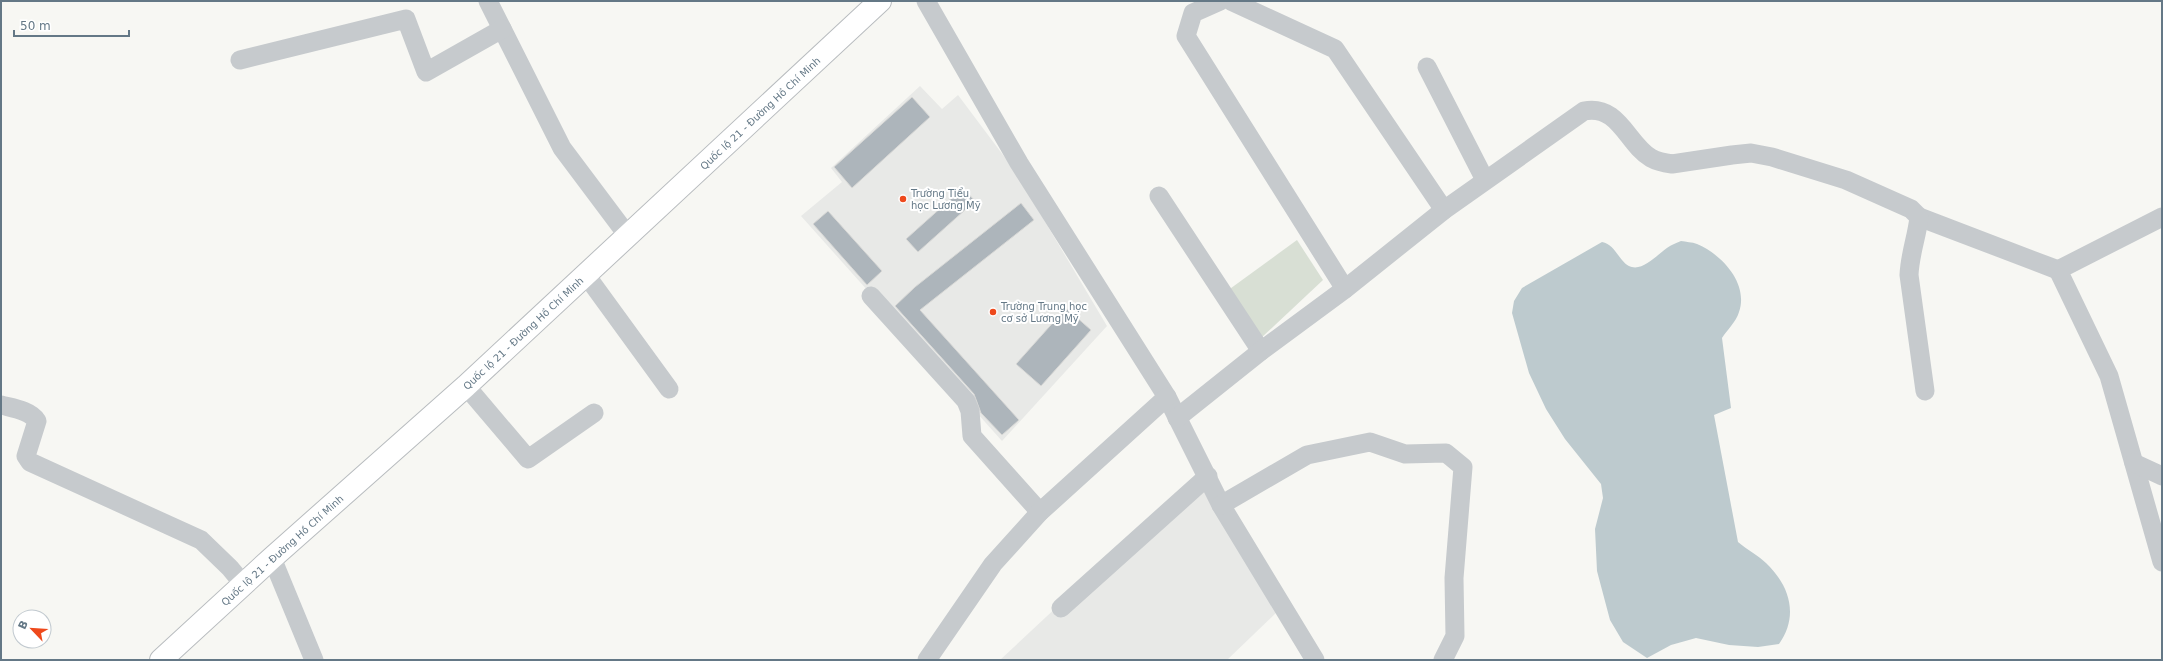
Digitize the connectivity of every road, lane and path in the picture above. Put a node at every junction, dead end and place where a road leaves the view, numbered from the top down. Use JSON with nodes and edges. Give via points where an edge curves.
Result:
{"nodes":[{"id":1,"x":488,"y":1,"type":"edge"},
{"id":2,"x":880,"y":1,"type":"edge"},
{"id":3,"x":926,"y":1,"type":"edge"},
{"id":4,"x":1220,"y":1,"type":"edge"},
{"id":5,"x":1231,"y":1,"type":"edge"},
{"id":6,"x":502,"y":29,"type":"junction"},
{"id":7,"x":240,"y":60,"type":"dead end"},
{"id":8,"x":1427,"y":67,"type":"dead end"},
{"id":9,"x":1485,"y":180,"type":"junction"},
{"id":10,"x":1159,"y":196,"type":"dead end"},
{"id":11,"x":1444,"y":210,"type":"junction"},
{"id":12,"x":1919,"y":217,"type":"junction"},
{"id":13,"x":2162,"y":217,"type":"edge"},
{"id":14,"x":628,"y":236,"type":"junction"},
{"id":15,"x":2058,"y":270,"type":"junction"},
{"id":16,"x":586,"y":275,"type":"junction"},
{"id":17,"x":1345,"y":289,"type":"junction"},
{"id":18,"x":871,"y":296,"type":"dead end"},
{"id":19,"x":1261,"y":351,"type":"junction"},
{"id":20,"x":466,"y":386,"type":"junction"},
{"id":21,"x":669,"y":389,"type":"dead end"},
{"id":22,"x":1925,"y":391,"type":"dead end"},
{"id":23,"x":1167,"y":397,"type":"junction"},
{"id":24,"x":1,"y":405,"type":"edge"},
{"id":25,"x":594,"y":412,"type":"dead end"},
{"id":26,"x":1177,"y":418,"type":"junction"},
{"id":27,"x":2134,"y":463,"type":"junction"},
{"id":28,"x":1208,"y":476,"type":"junction"},
{"id":29,"x":2162,"y":476,"type":"edge"},
{"id":30,"x":1221,"y":505,"type":"junction"},
{"id":31,"x":1040,"y":512,"type":"junction"},
{"id":32,"x":272,"y":558,"type":"junction"},
{"id":33,"x":2162,"y":562,"type":"edge"},
{"id":34,"x":244,"y":585,"type":"junction"},
{"id":35,"x":1061,"y":608,"type":"dead end"},
{"id":36,"x":161,"y":660,"type":"edge"},
{"id":37,"x":314,"y":660,"type":"edge"},
{"id":38,"x":927,"y":660,"type":"edge"},
{"id":39,"x":1315,"y":660,"type":"edge"},
{"id":40,"x":1443,"y":660,"type":"edge"}],
"edges":[{"from":1,"to":6,"type":"street"},
{"from":2,"to":14,"type":"highway","name":"Quốc lộ 21 - Đường Hồ Chí Minh"},
{"from":3,"to":23,"type":"street","via":[[1019,163]]},
{"from":4,"to":17,"type":"street","via":[[1193,13],[1186,36]]},
{"from":5,"to":11,"type":"street","via":[[1335,49]]},
{"from":6,"to":7,"type":"street","via":[[426,72],[406,19]]},
{"from":6,"to":14,"type":"street","via":[[562,148]]},
{"from":8,"to":9,"type":"street"},
{"from":9,"to":11,"type":"street"},
{"from":9,"to":12,"type":"street","via":[[1584,111],[1594,109],[1610,114],[1650,157],[1662,162],[1672,164],[1751,153],[1772,157],[1846,180],[1900,202]]},
{"from":10,"to":19,"type":"street"},
{"from":11,"to":17,"type":"street"},
{"from":12,"to":15,"type":"street"},
{"from":12,"to":22,"type":"street","via":[[1910,256],[1909,275]]},
{"from":13,"to":15,"type":"street"},
{"from":14,"to":16,"type":"highway","name":"Quốc lộ 21 - Đường Hồ Chí Minh"},
{"from":15,"to":27,"type":"street","via":[[2109,376]]},
{"from":16,"to":20,"type":"highway","name":"Quốc lộ 21 - Đường Hồ Chí Minh"},
{"from":16,"to":21,"type":"street"},
{"from":17,"to":19,"type":"street"},
{"from":18,"to":31,"type":"street","via":[[966,400],[970,411],[972,436]]},
{"from":19,"to":26,"type":"street"},
{"from":20,"to":25,"type":"street","via":[[528,459]]},
{"from":20,"to":32,"type":"highway","name":"Quốc lộ 21 - Đường Hồ Chí Minh"},
{"from":23,"to":26,"type":"street"},
{"from":23,"to":31,"type":"street"},
{"from":24,"to":34,"type":"street","via":[[32,414],[36,419],[26,456],[30,462],[201,540]]},
{"from":26,"to":28,"type":"street"},
{"from":27,"to":29,"type":"street"},
{"from":27,"to":33,"type":"street"},
{"from":28,"to":30,"type":"street"},
{"from":28,"to":35,"type":"street"},
{"from":30,"to":39,"type":"street"},
{"from":30,"to":40,"type":"street","via":[[1308,455],[1370,442],[1405,454],[1446,453],[1463,467],[1454,578],[1455,636]]},
{"from":31,"to":38,"type":"street","via":[[993,564]]},
{"from":32,"to":34,"type":"highway","name":"Quốc lộ 21 - Đường Hồ Chí Minh"},
{"from":32,"to":37,"type":"street"},
{"from":34,"to":36,"type":"highway","name":"Quốc lộ 21 - Đường Hồ Chí Minh"}]}
